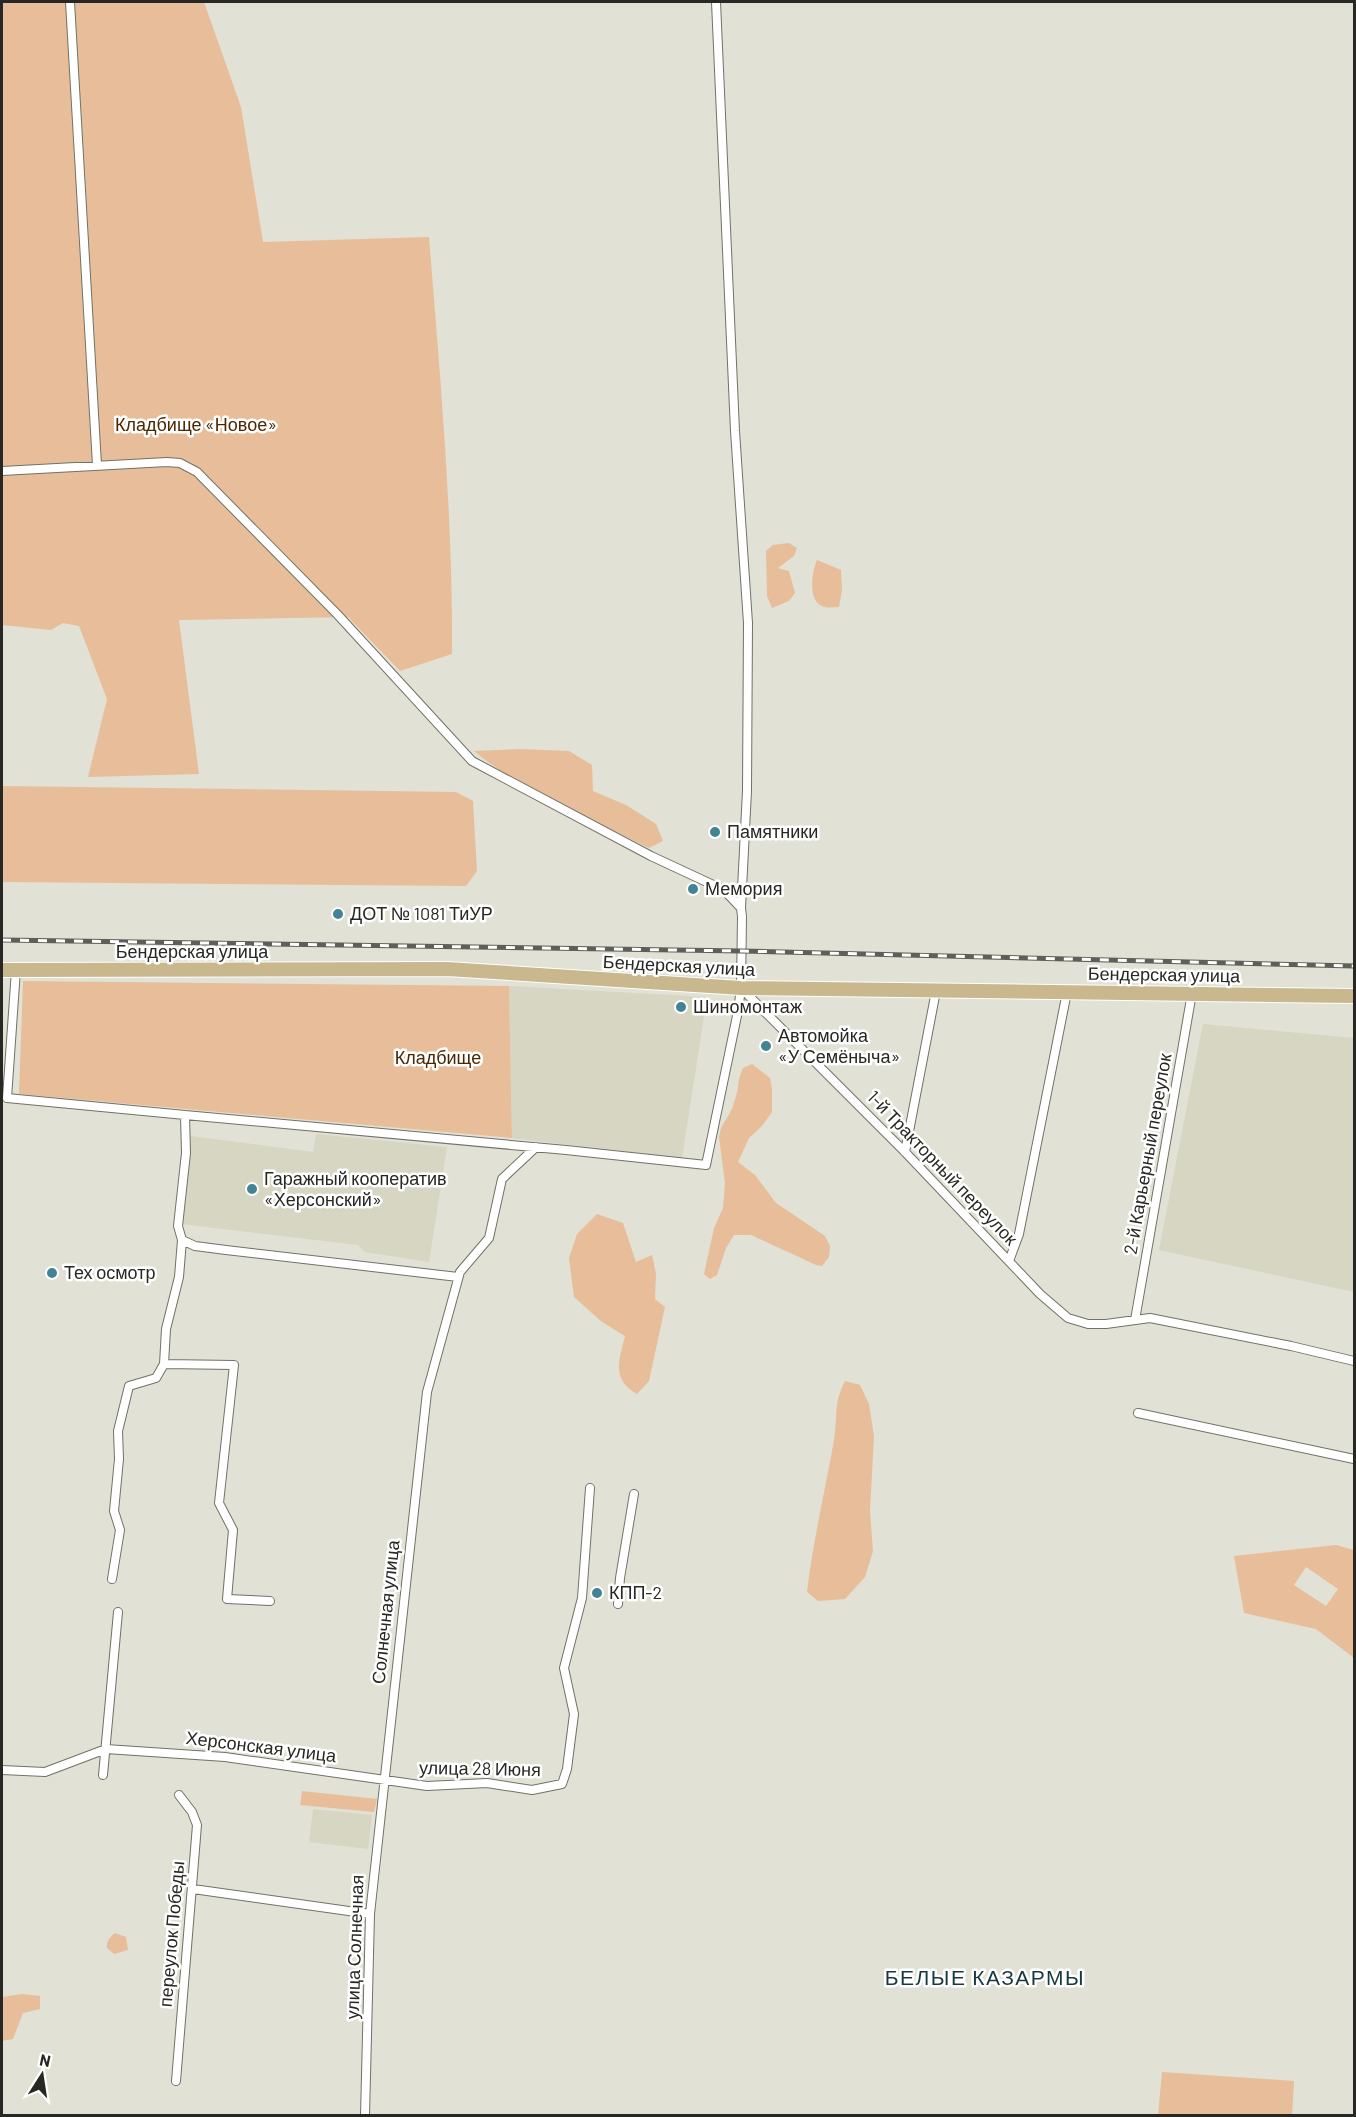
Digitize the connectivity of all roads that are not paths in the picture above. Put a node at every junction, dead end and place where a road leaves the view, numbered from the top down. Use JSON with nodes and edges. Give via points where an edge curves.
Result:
{"nodes":[{"id":1,"x":69,"y":2,"type":"edge"},
{"id":2,"x":716,"y":2,"type":"edge"},
{"id":3,"x":97,"y":465,"type":"junction"},
{"id":4,"x":2,"y":471,"type":"edge"},
{"id":5,"x":741,"y":908,"type":"junction"},
{"id":6,"x":2,"y":970,"type":"edge"},
{"id":7,"x":16,"y":970,"type":"junction"},
{"id":8,"x":741,"y":988,"type":"junction"},
{"id":9,"x":936,"y":991,"type":"junction"},
{"id":10,"x":1067,"y":992,"type":"junction"},
{"id":11,"x":1192,"y":993,"type":"junction"},
{"id":12,"x":1354,"y":996,"type":"edge"},
{"id":13,"x":185,"y":1115,"type":"junction"},
{"id":14,"x":536,"y":1147,"type":"junction"},
{"id":15,"x":905,"y":1152,"type":"junction"},
{"id":16,"x":182,"y":1240,"type":"junction"},
{"id":17,"x":1009,"y":1261,"type":"junction"},
{"id":18,"x":458,"y":1277,"type":"junction"},
{"id":19,"x":1135,"y":1320,"type":"junction"},
{"id":20,"x":1354,"y":1361,"type":"edge"},
{"id":21,"x":164,"y":1364,"type":"junction"},
{"id":22,"x":1138,"y":1413,"type":"dead end"},
{"id":23,"x":1354,"y":1459,"type":"edge"},
{"id":24,"x":590,"y":1488,"type":"dead end"},
{"id":25,"x":634,"y":1494,"type":"dead end"},
{"id":26,"x":112,"y":1579,"type":"dead end"},
{"id":27,"x":270,"y":1601,"type":"dead end"},
{"id":28,"x":618,"y":1604,"type":"dead end"},
{"id":29,"x":118,"y":1612,"type":"dead end"},
{"id":30,"x":106,"y":1749,"type":"junction"},
{"id":31,"x":2,"y":1770,"type":"edge"},
{"id":32,"x":104,"y":1775,"type":"dead end"},
{"id":33,"x":384,"y":1780,"type":"junction"},
{"id":34,"x":179,"y":1795,"type":"dead end"},
{"id":35,"x":193,"y":1888,"type":"junction"},
{"id":36,"x":370,"y":1914,"type":"junction"},
{"id":37,"x":176,"y":2081,"type":"dead end"},
{"id":38,"x":365,"y":2115,"type":"edge"}],
"edges":[{"from":1,"to":3,"type":"street"},
{"from":2,"to":5,"type":"street","via":[[735,431],[748,623],[747,791]]},
{"from":3,"to":4,"type":"street"},
{"from":3,"to":5,"type":"street","via":[[167,462],[198,472],[472,761],[724,890]]},
{"from":5,"to":8,"type":"street"},
{"from":6,"to":7,"type":"main road","name":"Бендерская улица"},
{"from":7,"to":8,"type":"main road","name":"Бендерская улица","via":[[447,969]]},
{"from":7,"to":13,"type":"street","via":[[7,1098]]},
{"from":8,"to":9,"type":"main road","name":"Бендерская улица"},
{"from":8,"to":14,"type":"street","via":[[706,1165]]},
{"from":8,"to":15,"type":"street","name":"1-й Тракторный переулок"},
{"from":9,"to":10,"type":"main road","name":"Бендерская улица"},
{"from":9,"to":15,"type":"street"},
{"from":10,"to":11,"type":"main road","name":"Бендерская улица"},
{"from":10,"to":17,"type":"street","via":[[1019,1234]]},
{"from":11,"to":12,"type":"main road","name":"Бендерская улица"},
{"from":11,"to":19,"type":"street","name":"2-й Карьерный переулок"},
{"from":13,"to":14,"type":"street"},
{"from":13,"to":16,"type":"street","via":[[186,1153],[178,1226]]},
{"from":14,"to":18,"type":"street","via":[[502,1179],[489,1238]]},
{"from":15,"to":17,"type":"street","name":"1-й Тракторный переулок"},
{"from":16,"to":18,"type":"street","via":[[216,1249]]},
{"from":16,"to":21,"type":"street","via":[[179,1277],[166,1329]]},
{"from":17,"to":19,"type":"street","name":"1-й Тракторный переулок","via":[[1068,1318],[1089,1324]]},
{"from":18,"to":33,"type":"street","name":"Солнечная улица","via":[[427,1392]]},
{"from":19,"to":20,"type":"street","via":[[1150,1318]]},
{"from":21,"to":26,"type":"street","via":[[156,1378],[129,1386],[118,1431],[114,1511],[120,1530]]},
{"from":21,"to":27,"type":"street","via":[[234,1365],[219,1503],[233,1530],[227,1599]]},
{"from":22,"to":23,"type":"street"},
{"from":24,"to":33,"type":"street","name":"улица 28 Июня","via":[[582,1598],[564,1668],[574,1714],[562,1784],[532,1791],[487,1783],[427,1786]]},
{"from":25,"to":28,"type":"street"},
{"from":29,"to":30,"type":"street"},
{"from":30,"to":31,"type":"street","via":[[45,1772]]},
{"from":30,"to":32,"type":"street"},
{"from":30,"to":33,"type":"street","name":"Херсонская улица","via":[[225,1757]]},
{"from":33,"to":36,"type":"street","name":"улица Солнечная"},
{"from":34,"to":35,"type":"street","name":"переулок Победы","via":[[197,1824]]},
{"from":35,"to":36,"type":"street"},
{"from":35,"to":37,"type":"street","name":"переулок Победы"},
{"from":36,"to":38,"type":"street","name":"улица Солнечная"}]}
